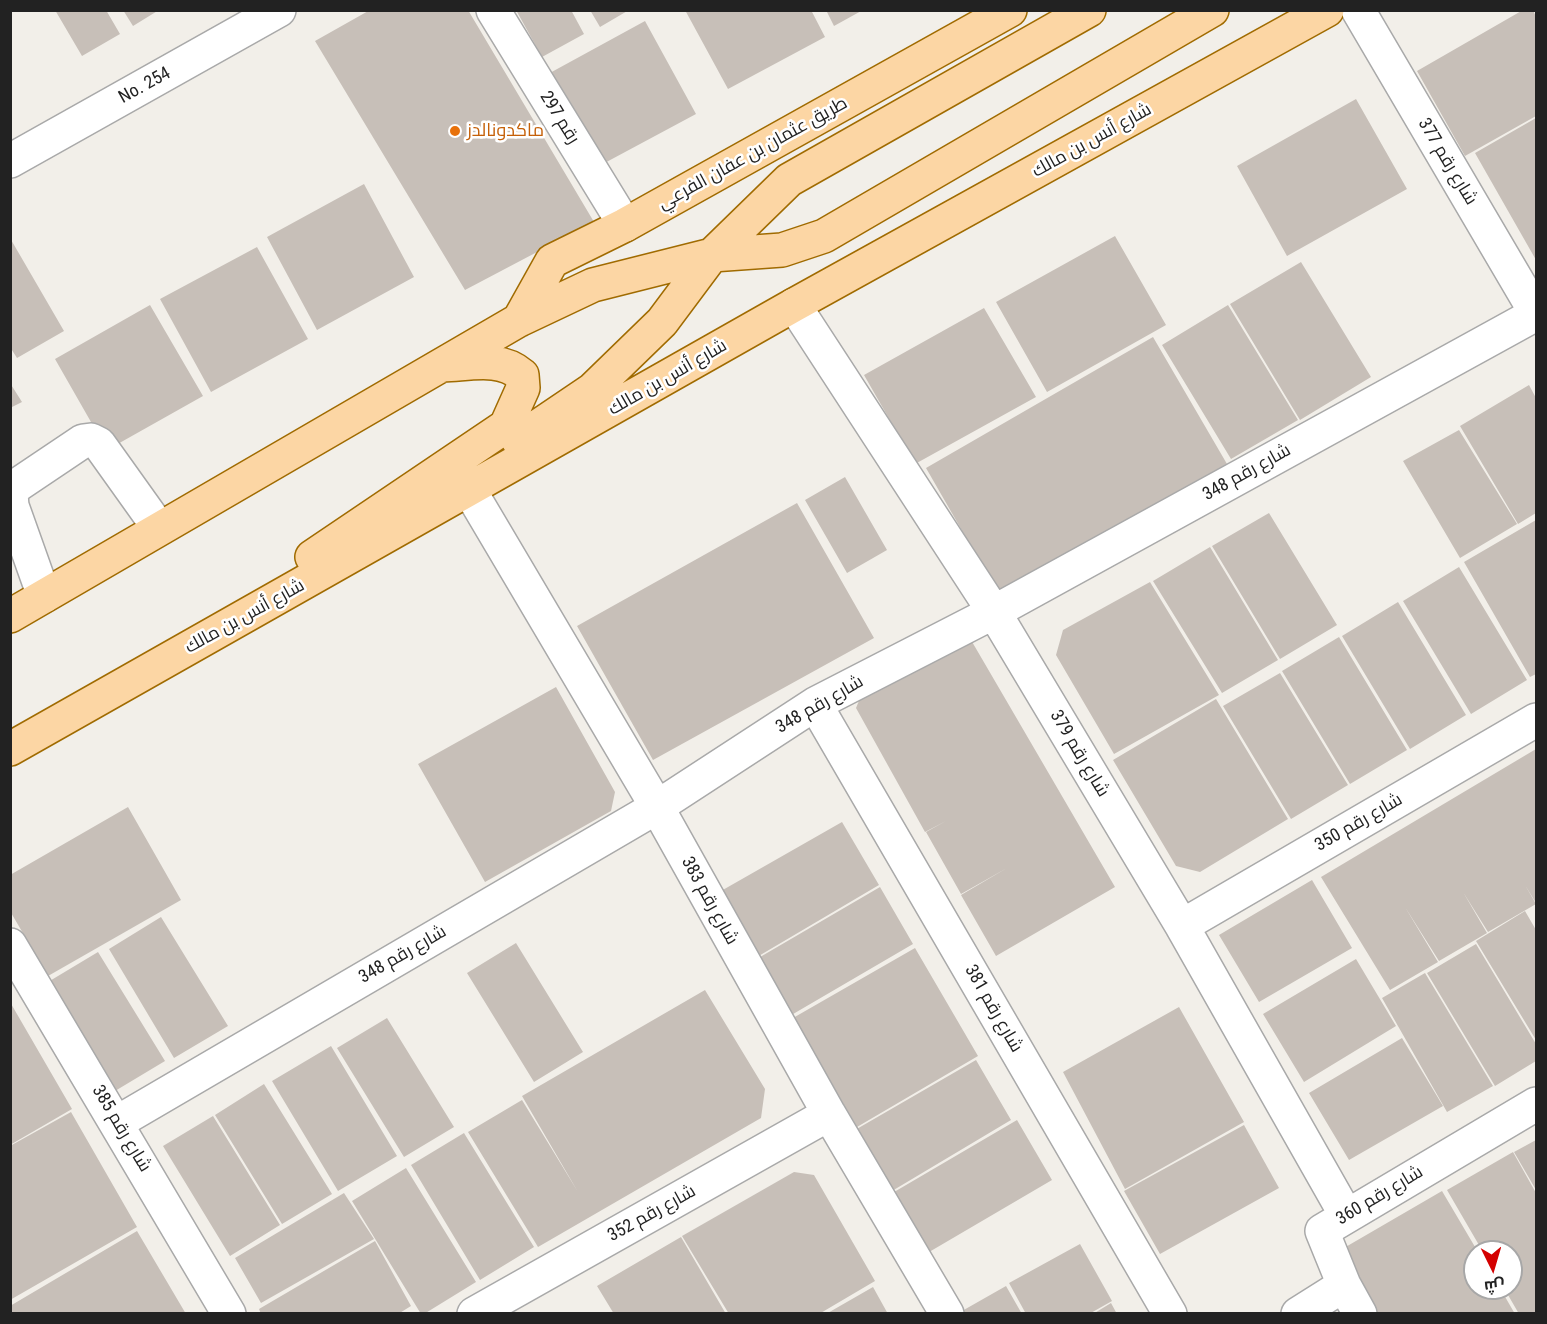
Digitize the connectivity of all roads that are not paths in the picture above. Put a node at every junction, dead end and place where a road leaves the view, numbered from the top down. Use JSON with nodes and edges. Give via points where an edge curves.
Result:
{"nodes":[{"id":1,"x":279,"y":10,"type":"edge"},
{"id":2,"x":493,"y":10,"type":"edge"},
{"id":3,"x":1010,"y":10,"type":"edge"},
{"id":4,"x":1089,"y":10,"type":"edge"},
{"id":5,"x":1212,"y":10,"type":"edge"},
{"id":6,"x":1327,"y":10,"type":"edge"},
{"id":7,"x":1358,"y":10,"type":"edge"},
{"id":8,"x":10,"y":161,"type":"edge"},
{"id":9,"x":625,"y":225,"type":"junction"},
{"id":10,"x":712,"y":255,"type":"junction"},
{"id":11,"x":794,"y":305,"type":"junction"},
{"id":12,"x":1536,"y":314,"type":"edge"},
{"id":13,"x":519,"y":320,"type":"junction"},
{"id":14,"x":438,"y":365,"type":"junction"},
{"id":15,"x":470,"y":491,"type":"junction"},
{"id":16,"x":159,"y":528,"type":"junction"},
{"id":17,"x":313,"y":579,"type":"junction"},
{"id":18,"x":44,"y":596,"type":"junction"},
{"id":19,"x":994,"y":612,"type":"junction"},
{"id":20,"x":10,"y":616,"type":"edge"},
{"id":21,"x":156,"y":667,"type":"junction"},
{"id":22,"x":815,"y":704,"type":"junction"},
{"id":23,"x":1536,"y":720,"type":"edge"},
{"id":24,"x":10,"y":749,"type":"edge"},
{"id":25,"x":657,"y":807,"type":"junction"},
{"id":26,"x":1182,"y":926,"type":"junction"},
{"id":27,"x":10,"y":945,"type":"edge"},
{"id":28,"x":1536,"y":1104,"type":"edge"},
{"id":29,"x":829,"y":1114,"type":"junction"},
{"id":30,"x":118,"y":1122,"type":"junction"},
{"id":31,"x":1346,"y":1215,"type":"junction"},
{"id":32,"x":1344,"y":1285,"type":"junction"},
{"id":33,"x":229,"y":1314,"type":"edge"},
{"id":34,"x":474,"y":1314,"type":"edge"},
{"id":35,"x":947,"y":1314,"type":"edge"},
{"id":36,"x":1170,"y":1314,"type":"edge"},
{"id":37,"x":1298,"y":1314,"type":"edge"},
{"id":38,"x":1360,"y":1314,"type":"edge"}],
"edges":[{"from":1,"to":8,"type":"street","name":"No. 254"},
{"from":2,"to":9,"type":"street","name":"رقم 297"},
{"from":3,"to":9,"type":"main road","name":"طريق عثمان بن عفان الفرعي"},
{"from":4,"to":10,"type":"main road","via":[[789,180]]},
{"from":5,"to":10,"type":"main road","via":[[824,236],[782,250]]},
{"from":6,"to":11,"type":"main road","name":"شارع أنس بن مالك"},
{"from":7,"to":12,"type":"street","name":"شارع رقم 377"},
{"from":9,"to":13,"type":"main road","name":"طريق عثمان بن عفان الفرعي","via":[[552,261]]},
{"from":10,"to":13,"type":"main road","via":[[594,285]]},
{"from":10,"to":17,"type":"main road","via":[[662,322],[592,390]]},
{"from":11,"to":15,"type":"main road","name":"شارع أنس بن مالك"},
{"from":11,"to":19,"type":"street","name":"شارع رقم 379"},
{"from":12,"to":19,"type":"street","name":"شارع رقم 348"},
{"from":13,"to":14,"type":"main road"},
{"from":14,"to":16,"type":"main road"},
{"from":14,"to":21,"type":"main road","via":[[511,365],[522,375],[523,388],[506,426]]},
{"from":15,"to":17,"type":"main road","name":"شارع أنس بن مالك"},
{"from":15,"to":25,"type":"street","name":"شارع رقم 383"},
{"from":16,"to":18,"type":"main road"},
{"from":16,"to":18,"type":"street","via":[[99,444],[83,441],[16,486],[11,495]]},
{"from":17,"to":21,"type":"main road","name":"شارع أنس بن مالك"},
{"from":18,"to":20,"type":"main road"},
{"from":19,"to":22,"type":"street","name":"شارع رقم 348"},
{"from":19,"to":26,"type":"street","name":"شارع رقم 379"},
{"from":21,"to":24,"type":"main road","name":"شارع أنس بن مالك"},
{"from":22,"to":25,"type":"street","name":"شارع رقم 348"},
{"from":22,"to":36,"type":"street","name":"شارع رقم 381"},
{"from":23,"to":26,"type":"street","name":"شارع رقم 350"},
{"from":25,"to":29,"type":"street","name":"شارع رقم 383"},
{"from":25,"to":30,"type":"street","name":"شارع رقم 348"},
{"from":26,"to":31,"type":"street","name":"شارع رقم 379"},
{"from":27,"to":30,"type":"street","name":"شارع رقم 385"},
{"from":28,"to":31,"type":"street","name":"شارع رقم 360"},
{"from":29,"to":34,"type":"street","name":"شارع رقم 352"},
{"from":29,"to":35,"type":"street","name":"شارع رقم 383"},
{"from":30,"to":33,"type":"street","name":"شارع رقم 385"},
{"from":31,"to":32,"type":"street","name":"شارع رقم 360","via":[[1322,1231]]},
{"from":32,"to":37,"type":"street"},
{"from":32,"to":38,"type":"street"}]}
